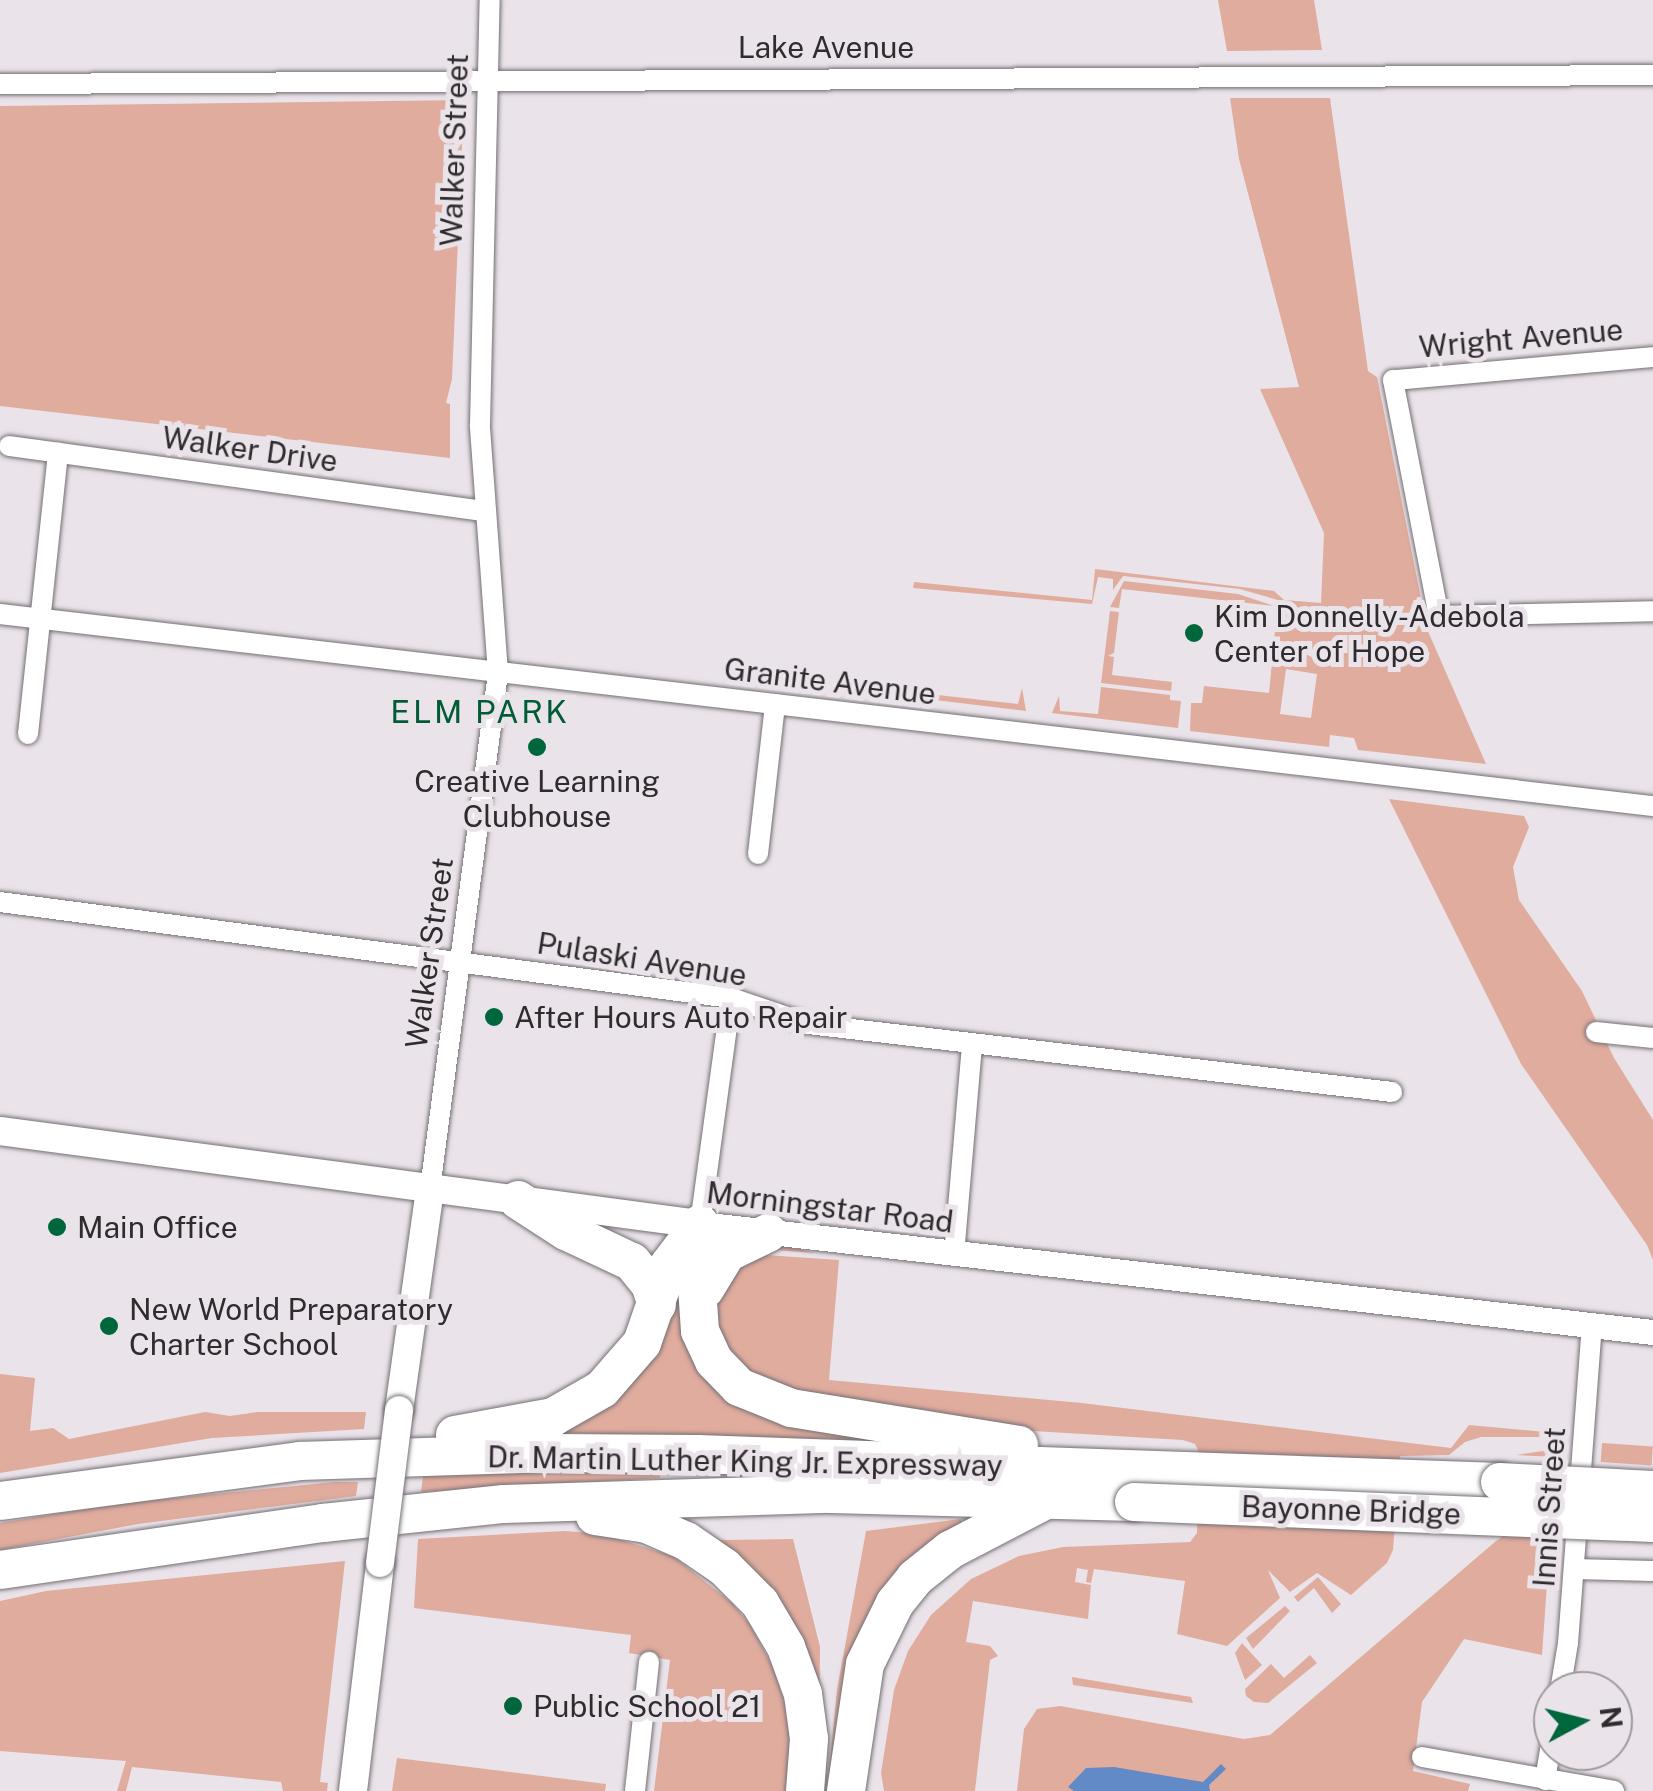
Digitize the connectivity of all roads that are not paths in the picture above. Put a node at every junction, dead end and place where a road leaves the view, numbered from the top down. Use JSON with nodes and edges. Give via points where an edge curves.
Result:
{"nodes":[{"id":1,"x":490,"y":0,"type":"edge"},
{"id":2,"x":1653,"y":75,"type":"edge"},
{"id":3,"x":490,"y":78,"type":"junction"},
{"id":4,"x":0,"y":84,"type":"edge"},
{"id":5,"x":1653,"y":356,"type":"edge"},
{"id":6,"x":9,"y":446,"type":"dead end"},
{"id":7,"x":58,"y":453,"type":"junction"},
{"id":8,"x":483,"y":511,"type":"junction"},
{"id":9,"x":1653,"y":610,"type":"edge"},
{"id":10,"x":0,"y":614,"type":"edge"},
{"id":11,"x":40,"y":619,"type":"junction"},
{"id":12,"x":498,"y":673,"type":"junction"},
{"id":13,"x":775,"y":704,"type":"junction"},
{"id":14,"x":28,"y":734,"type":"dead end"},
{"id":15,"x":1653,"y":806,"type":"edge"},
{"id":16,"x":758,"y":854,"type":"dead end"},
{"id":17,"x":0,"y":904,"type":"edge"},
{"id":18,"x":462,"y":963,"type":"junction"},
{"id":19,"x":731,"y":998,"type":"junction"},
{"id":20,"x":1596,"y":1032,"type":"dead end"},
{"id":21,"x":1653,"y":1038,"type":"edge"},
{"id":22,"x":972,"y":1046,"type":"junction"},
{"id":23,"x":1392,"y":1092,"type":"dead end"},
{"id":24,"x":0,"y":1131,"type":"edge"},
{"id":25,"x":430,"y":1189,"type":"junction"},
{"id":26,"x":518,"y":1200,"type":"junction"},
{"id":27,"x":700,"y":1224,"type":"junction"},
{"id":28,"x":768,"y":1233,"type":"junction"},
{"id":29,"x":954,"y":1255,"type":"junction"},
{"id":30,"x":657,"y":1305,"type":"junction"},
{"id":31,"x":698,"y":1320,"type":"junction"},
{"id":32,"x":1592,"y":1326,"type":"junction"},
{"id":33,"x":1653,"y":1332,"type":"edge"},
{"id":34,"x":299,"y":1461,"type":"junction"},
{"id":35,"x":1133,"y":1486,"type":"junction"},
{"id":36,"x":1653,"y":1490,"type":"edge"},
{"id":37,"x":1048,"y":1499,"type":"junction"},
{"id":38,"x":0,"y":1501,"type":"edge"},
{"id":39,"x":504,"y":1504,"type":"junction"},
{"id":40,"x":1653,"y":1523,"type":"edge"},
{"id":41,"x":1574,"y":1569,"type":"junction"},
{"id":42,"x":0,"y":1570,"type":"edge"},
{"id":43,"x":1653,"y":1571,"type":"edge"},
{"id":44,"x":649,"y":1662,"type":"dead end"},
{"id":45,"x":1562,"y":1671,"type":"edge"},
{"id":46,"x":1422,"y":1757,"type":"dead end"},
{"id":47,"x":1546,"y":1771,"type":"edge"},
{"id":48,"x":1545,"y":1780,"type":"junction"},
{"id":49,"x":1497,"y":1781,"type":"edge"},
{"id":50,"x":352,"y":1791,"type":"edge"},
{"id":51,"x":635,"y":1791,"type":"edge"},
{"id":52,"x":806,"y":1791,"type":"edge"},
{"id":53,"x":846,"y":1791,"type":"edge"},
{"id":54,"x":1614,"y":1791,"type":"edge"}],
"edges":[{"from":1,"to":3,"type":"street","name":"Walker Street"},
{"from":2,"to":3,"type":"street","name":"Lake Avenue"},
{"from":3,"to":4,"type":"street","name":"Lake Avenue"},
{"from":3,"to":8,"type":"street","name":"Walker Street"},
{"from":5,"to":9,"type":"street","name":"Wright Avenue","via":[[1394,380],[1439,616]]},
{"from":6,"to":7,"type":"street","name":"Walker Drive"},
{"from":7,"to":8,"type":"street","name":"Walker Drive"},
{"from":7,"to":11,"type":"street"},
{"from":8,"to":12,"type":"street","name":"Walker Street"},
{"from":10,"to":11,"type":"street","name":"Granite Avenue"},
{"from":11,"to":12,"type":"street","name":"Granite Avenue"},
{"from":11,"to":14,"type":"street"},
{"from":12,"to":13,"type":"street","name":"Granite Avenue"},
{"from":12,"to":18,"type":"street","name":"Walker Street"},
{"from":13,"to":15,"type":"street","name":"Granite Avenue"},
{"from":13,"to":16,"type":"street"},
{"from":17,"to":18,"type":"street","name":"Pulaski Avenue"},
{"from":18,"to":19,"type":"street","name":"Pulaski Avenue"},
{"from":18,"to":25,"type":"street","name":"Walker Street"},
{"from":19,"to":22,"type":"street","name":"Pulaski Avenue","via":[[808,1024]]},
{"from":19,"to":27,"type":"street"},
{"from":20,"to":21,"type":"street"},
{"from":22,"to":23,"type":"street","name":"Pulaski Avenue"},
{"from":22,"to":29,"type":"street"},
{"from":24,"to":25,"type":"main road","name":"Morningstar Road"},
{"from":25,"to":26,"type":"main road","name":"Morningstar Road"},
{"from":25,"to":50,"type":"main road","name":"Walker Street","bridge":true},
{"from":26,"to":27,"type":"main road","name":"Morningstar Road"},
{"from":26,"to":30,"type":"highway","via":[[632,1262]]},
{"from":27,"to":28,"type":"street","name":"Morningstar Road"},
{"from":27,"to":30,"type":"highway","via":[[669,1265]]},
{"from":27,"to":31,"type":"highway","via":[[707,1242]]},
{"from":28,"to":29,"type":"street","name":"Morningstar Road"},
{"from":28,"to":31,"type":"highway","via":[[721,1259]]},
{"from":29,"to":32,"type":"street","name":"Morningstar Road"},
{"from":30,"to":34,"type":"highway","via":[[632,1357],[602,1389],[566,1412],[513,1428]]},
{"from":31,"to":35,"type":"highway","via":[[721,1370],[769,1403],[1073,1449]]},
{"from":32,"to":33,"type":"street","name":"Morningstar Road"},
{"from":32,"to":41,"type":"street","name":"Innis Street"},
{"from":34,"to":35,"type":"highway","name":"Dr. Martin Luther King Jr. Expressway","via":[[624,1453]]},
{"from":34,"to":38,"type":"highway","name":"Dr. Martin Luther King Jr. Expressway"},
{"from":35,"to":36,"type":"highway","name":"Bayonne Bridge","bridge":true},
{"from":35,"to":37,"type":"highway","name":"Bayonne Bridge"},
{"from":35,"to":40,"type":"highway","name":"Bayonne Bridge","bridge":true},
{"from":37,"to":39,"type":"highway","name":"Dr. Martin Luther King Jr. Expressway","via":[[758,1494]]},
{"from":37,"to":53,"type":"highway","via":[[950,1550],[894,1604],[865,1664]]},
{"from":39,"to":42,"type":"highway","name":"Dr. Martin Luther King Jr. Expressway"},
{"from":39,"to":52,"type":"highway","via":[[552,1516],[646,1524],[700,1549],[737,1579],[770,1617],[798,1678],[808,1724]]},
{"from":41,"to":43,"type":"street"},
{"from":41,"to":45,"type":"street","name":"Innis Street"},
{"from":44,"to":51,"type":"street"},
{"from":46,"to":49,"type":"street"},
{"from":47,"to":48,"type":"street"},
{"from":48,"to":49,"type":"street"},
{"from":48,"to":54,"type":"street"}]}
